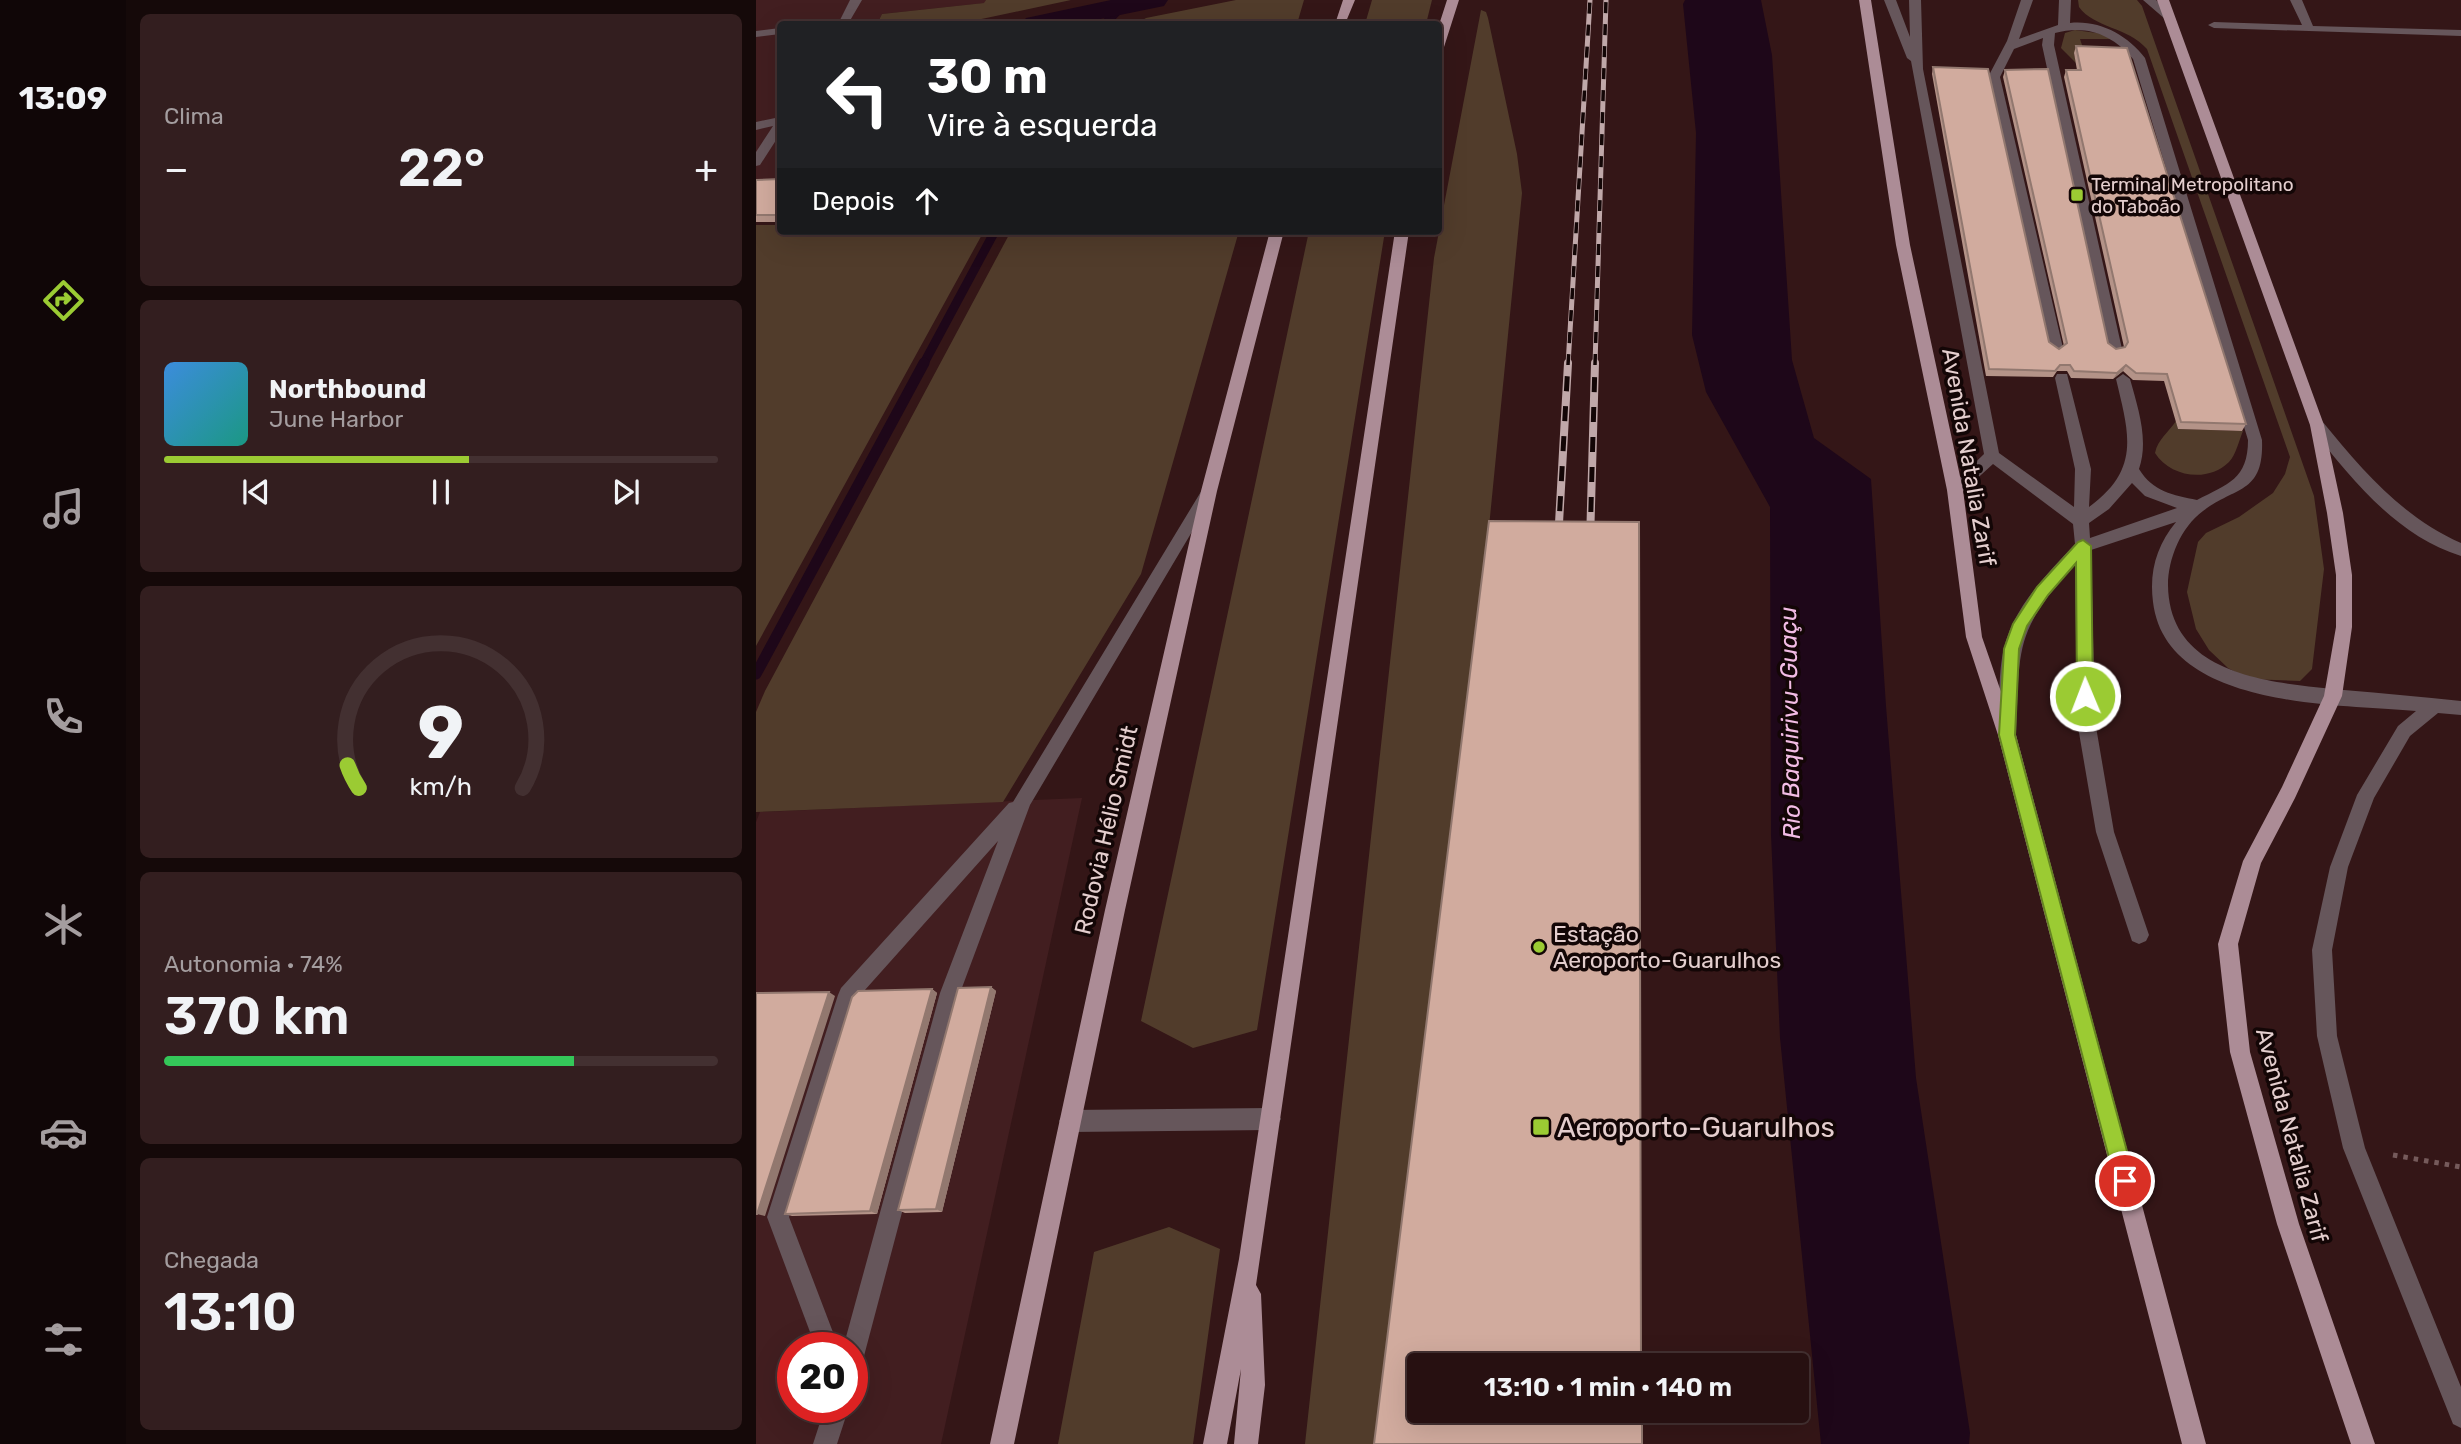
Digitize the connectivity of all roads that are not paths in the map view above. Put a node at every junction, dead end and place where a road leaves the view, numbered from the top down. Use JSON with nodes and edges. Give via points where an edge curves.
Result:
{"nodes":[{"id":1,"x":856,"y":0,"type":"edge"},
{"id":2,"x":1349,"y":0,"type":"edge"},
{"id":3,"x":1452,"y":0,"type":"edge"},
{"id":4,"x":1865,"y":0,"type":"edge"},
{"id":5,"x":1890,"y":0,"type":"edge"},
{"id":6,"x":1915,"y":0,"type":"edge"},
{"id":7,"x":2027,"y":0,"type":"edge"},
{"id":8,"x":2065,"y":0,"type":"edge"},
{"id":9,"x":2149,"y":0,"type":"edge"},
{"id":10,"x":2163,"y":0,"type":"edge"},
{"id":11,"x":2295,"y":0,"type":"edge"},
{"id":12,"x":2169,"y":17,"type":"junction"},
{"id":13,"x":842,"y":21,"type":"edge"},
{"id":14,"x":1341,"y":21,"type":"edge"},
{"id":15,"x":2214,"y":25,"type":"dead end"},
{"id":16,"x":2064,"y":26,"type":"junction"},
{"id":17,"x":2309,"y":29,"type":"junction"},
{"id":18,"x":777,"y":31,"type":"edge"},
{"id":19,"x":2050,"y":31,"type":"junction"},
{"id":20,"x":2461,"y":33,"type":"edge"},
{"id":21,"x":756,"y":34,"type":"edge"},
{"id":22,"x":1442,"y":34,"type":"edge"},
{"id":23,"x":2007,"y":48,"type":"junction"},
{"id":24,"x":1917,"y":69,"type":"junction"},
{"id":25,"x":777,"y":123,"type":"edge"},
{"id":26,"x":756,"y":126,"type":"edge"},
{"id":27,"x":777,"y":128,"type":"edge"},
{"id":28,"x":756,"y":162,"type":"edge"},
{"id":29,"x":1277,"y":235,"type":"edge"},
{"id":30,"x":1401,"y":235,"type":"edge"},
{"id":31,"x":2056,"y":348,"type":"edge"},
{"id":32,"x":2115,"y":349,"type":"edge"},
{"id":33,"x":2062,"y":378,"type":"edge"},
{"id":34,"x":2123,"y":379,"type":"edge"},
{"id":35,"x":2317,"y":425,"type":"junction"},
{"id":36,"x":1992,"y":456,"type":"junction"},
{"id":37,"x":2133,"y":472,"type":"junction"},
{"id":38,"x":1955,"y":490,"type":"junction"},
{"id":39,"x":1209,"y":491,"type":"junction"},
{"id":40,"x":2198,"y":505,"type":"junction"},
{"id":41,"x":2081,"y":521,"type":"junction"},
{"id":42,"x":2083,"y":546,"type":"junction"},
{"id":43,"x":2461,"y":550,"type":"edge"},
{"id":44,"x":2333,"y":696,"type":"junction"},
{"id":45,"x":2434,"y":706,"type":"junction"},
{"id":46,"x":2461,"y":708,"type":"edge"},
{"id":47,"x":2007,"y":735,"type":"junction"},
{"id":48,"x":1022,"y":802,"type":"junction"},
{"id":49,"x":2139,"y":935,"type":"dead end"},
{"id":50,"x":1270,"y":1119,"type":"junction"},
{"id":51,"x":1070,"y":1121,"type":"junction"},
{"id":52,"x":1250,"y":1259,"type":"junction"},
{"id":53,"x":822,"y":1332,"type":"edge"},
{"id":54,"x":858,"y":1332,"type":"edge"},
{"id":55,"x":1011,"y":1396,"type":"junction"},
{"id":56,"x":2461,"y":1416,"type":"edge"},
{"id":57,"x":832,"y":1423,"type":"edge"},
{"id":58,"x":825,"y":1444,"type":"edge"},
{"id":59,"x":990,"y":1444,"type":"edge"},
{"id":60,"x":1002,"y":1444,"type":"edge"},
{"id":61,"x":1215,"y":1444,"type":"edge"},
{"id":62,"x":1246,"y":1444,"type":"edge"},
{"id":63,"x":2194,"y":1444,"type":"edge"},
{"id":64,"x":2363,"y":1444,"type":"edge"}],
"edges":[{"from":1,"to":13,"type":"street"},
{"from":2,"to":14,"type":"main road"},
{"from":3,"to":22,"type":"main road"},
{"from":4,"to":38,"type":"main road","name":"Avenida Natalia Zarif","via":[[1903,246]]},
{"from":5,"to":24,"type":"street"},
{"from":6,"to":24,"type":"street"},
{"from":7,"to":23,"type":"street"},
{"from":8,"to":16,"type":"street"},
{"from":9,"to":12,"type":"street"},
{"from":10,"to":12,"type":"main road","name":"Avenida Natalia Zarif"},
{"from":11,"to":17,"type":"street"},
{"from":12,"to":35,"type":"main road","name":"Avenida Natalia Zarif"},
{"from":15,"to":17,"type":"street"},
{"from":16,"to":19,"type":"street"},
{"from":16,"to":40,"type":"street","via":[[2109,32],[2139,58],[2255,440],[2253,467],[2236,487]]},
{"from":17,"to":20,"type":"street"},
{"from":18,"to":21,"type":"street"},
{"from":19,"to":23,"type":"street"},
{"from":19,"to":32,"type":"street","via":[[2048,45]]},
{"from":23,"to":31,"type":"street","via":[[1994,77]]},
{"from":24,"to":36,"type":"street"},
{"from":25,"to":26,"type":"street"},
{"from":27,"to":28,"type":"street"},
{"from":29,"to":39,"type":"main road","name":"Rodovia Hélio Smidt"},
{"from":30,"to":50,"type":"main road"},
{"from":33,"to":41,"type":"street","via":[[2083,469]]},
{"from":34,"to":37,"type":"street","via":[[2137,436]]},
{"from":35,"to":43,"type":"street","via":[[2400,516]]},
{"from":35,"to":44,"type":"main road","name":"Avenida Natalia Zarif","via":[[2344,575],[2344,627]]},
{"from":36,"to":38,"type":"street"},
{"from":36,"to":41,"type":"street"},
{"from":37,"to":40,"type":"street","via":[[2145,490],[2176,503]]},
{"from":37,"to":41,"type":"street","via":[[2116,495]]},
{"from":38,"to":47,"type":"main road","name":"Avenida Natalia Zarif","via":[[1974,636]]},
{"from":39,"to":48,"type":"street"},
{"from":39,"to":51,"type":"main road","name":"Rodovia Hélio Smidt"},
{"from":40,"to":42,"type":"street"},
{"from":40,"to":44,"type":"street","via":[[2161,558],[2162,612],[2175,638],[2195,660],[2225,678],[2248,686]]},
{"from":41,"to":42,"type":"street"},
{"from":42,"to":47,"type":"street","via":[[2042,591],[2020,624],[2012,649]]},
{"from":42,"to":49,"type":"street","via":[[2085,721],[2105,832]]},
{"from":44,"to":45,"type":"street"},
{"from":44,"to":64,"type":"main road","name":"Avenida Natalia Zarif","via":[[2252,861],[2228,944],[2240,1052],[2288,1224]]},
{"from":45,"to":46,"type":"street"},
{"from":45,"to":56,"type":"street","via":[[2404,731],[2366,795],[2339,867],[2322,950],[2327,1036],[2354,1148]]},
{"from":47,"to":63,"type":"main road","name":"Avenida Natalia Zarif"},
{"from":48,"to":53,"type":"street","via":[[848,995],[778,1217]]},
{"from":48,"to":54,"type":"street","via":[[950,993]]},
{"from":50,"to":51,"type":"street"},
{"from":50,"to":52,"type":"main road"},
{"from":51,"to":55,"type":"main road","name":"Rodovia Hélio Smidt"},
{"from":52,"to":61,"type":"main road"},
{"from":52,"to":62,"type":"main road","via":[[1253,1385]]},
{"from":55,"to":59,"type":"main road"},
{"from":55,"to":60,"type":"main road","name":"Rodovia Hélio Smidt"},
{"from":57,"to":58,"type":"street"}]}
